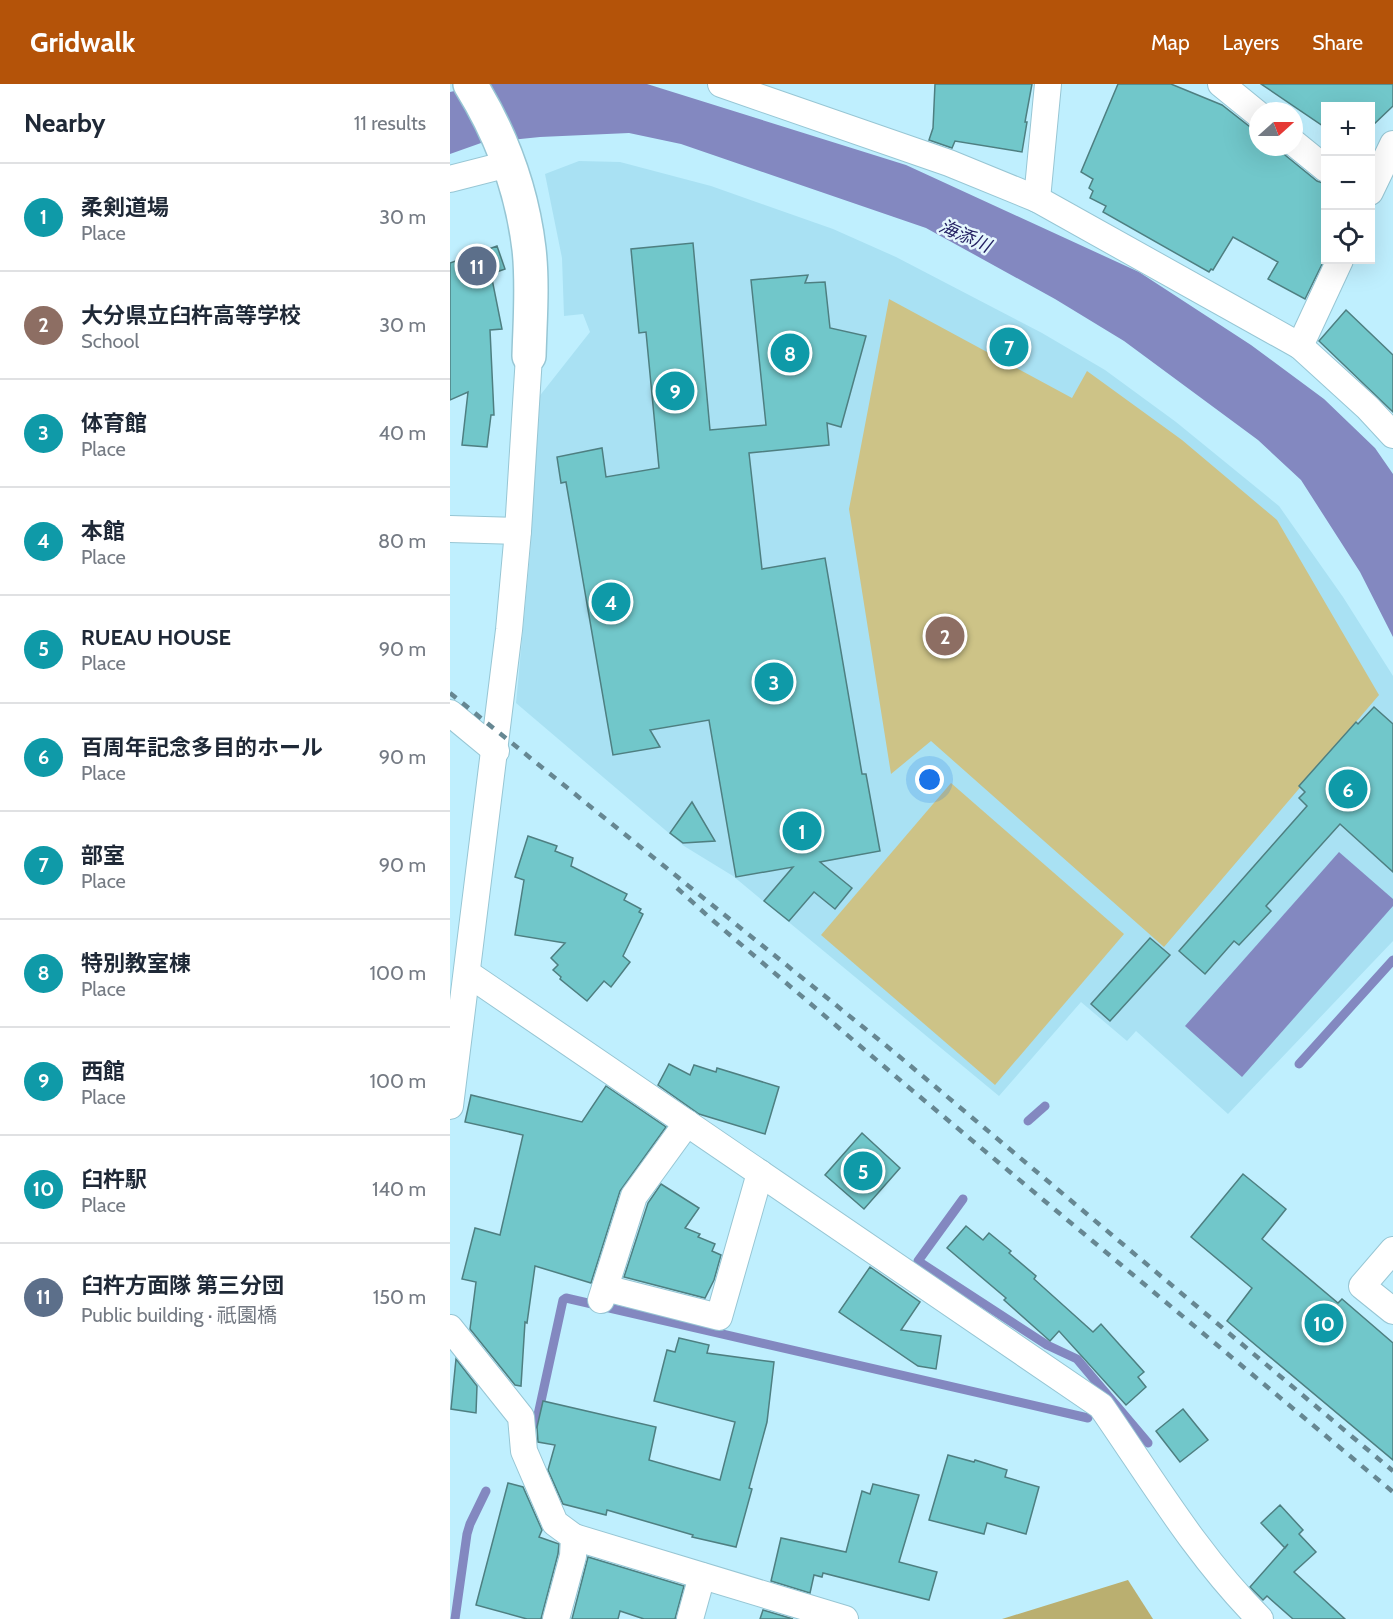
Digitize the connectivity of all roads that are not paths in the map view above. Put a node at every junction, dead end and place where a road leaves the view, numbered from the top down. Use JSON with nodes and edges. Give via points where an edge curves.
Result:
{"nodes":[{"id":1,"x":470,"y":84,"type":"edge"},
{"id":2,"x":721,"y":84,"type":"edge"},
{"id":3,"x":1048,"y":84,"type":"edge"},
{"id":4,"x":1221,"y":84,"type":"edge"},
{"id":5,"x":1249,"y":107,"type":"edge"},
{"id":6,"x":1393,"y":144,"type":"edge"},
{"id":7,"x":1303,"y":150,"type":"edge"},
{"id":8,"x":507,"y":159,"type":"junction"},
{"id":9,"x":1321,"y":165,"type":"edge"},
{"id":10,"x":450,"y":180,"type":"edge"},
{"id":11,"x":1375,"y":183,"type":"edge"},
{"id":12,"x":1037,"y":199,"type":"junction"},
{"id":13,"x":1338,"y":264,"type":"edge"},
{"id":14,"x":1300,"y":346,"type":"junction"},
{"id":15,"x":529,"y":356,"type":"joint"},
{"id":16,"x":1393,"y":435,"type":"edge"},
{"id":17,"x":450,"y":529,"type":"edge"},
{"id":18,"x":518,"y":531,"type":"junction"},
{"id":19,"x":450,"y":713,"type":"edge"},
{"id":20,"x":496,"y":751,"type":"junction"},
{"id":21,"x":467,"y":973,"type":"junction"},
{"id":22,"x":450,"y":1106,"type":"edge"},
{"id":23,"x":687,"y":1123,"type":"junction"},
{"id":24,"x":760,"y":1173,"type":"junction"},
{"id":25,"x":1393,"y":1250,"type":"edge"},
{"id":26,"x":1393,"y":1311,"type":"edge"},
{"id":27,"x":450,"y":1329,"type":"edge"},
{"id":28,"x":574,"y":1537,"type":"junction"},
{"id":29,"x":702,"y":1576,"type":"junction"},
{"id":30,"x":556,"y":1619,"type":"edge"},
{"id":31,"x":690,"y":1619,"type":"edge"},
{"id":32,"x":845,"y":1619,"type":"edge"},
{"id":33,"x":1260,"y":1619,"type":"edge"}],
"edges":[{"from":1,"to":8,"type":"street"},
{"from":2,"to":12,"type":"street","via":[[949,163]]},
{"from":3,"to":12,"type":"street"},
{"from":4,"to":5,"type":"street"},
{"from":6,"to":11,"type":"street"},
{"from":7,"to":9,"type":"street"},
{"from":8,"to":10,"type":"street"},
{"from":8,"to":15,"type":"street","via":[[521,203],[529,248]]},
{"from":12,"to":14,"type":"street"},
{"from":13,"to":14,"type":"street"},
{"from":14,"to":16,"type":"street"},
{"from":15,"to":18,"type":"street"},
{"from":17,"to":18,"type":"street"},
{"from":18,"to":20,"type":"street"},
{"from":19,"to":20,"type":"street"},
{"from":20,"to":21,"type":"street"},
{"from":21,"to":22,"type":"street"},
{"from":21,"to":23,"type":"street"},
{"from":23,"to":24,"type":"street"},
{"from":23,"to":24,"type":"street","via":[[634,1196],[603,1294],[719,1317]]},
{"from":24,"to":33,"type":"street","via":[[1101,1406],[1172,1512]]},
{"from":25,"to":26,"type":"street","via":[[1362,1286]]},
{"from":27,"to":28,"type":"street","via":[[521,1417],[524,1451],[555,1523]]},
{"from":28,"to":29,"type":"street"},
{"from":28,"to":30,"type":"street","via":[[573,1556]]},
{"from":29,"to":31,"type":"street"},
{"from":29,"to":32,"type":"street"}]}
